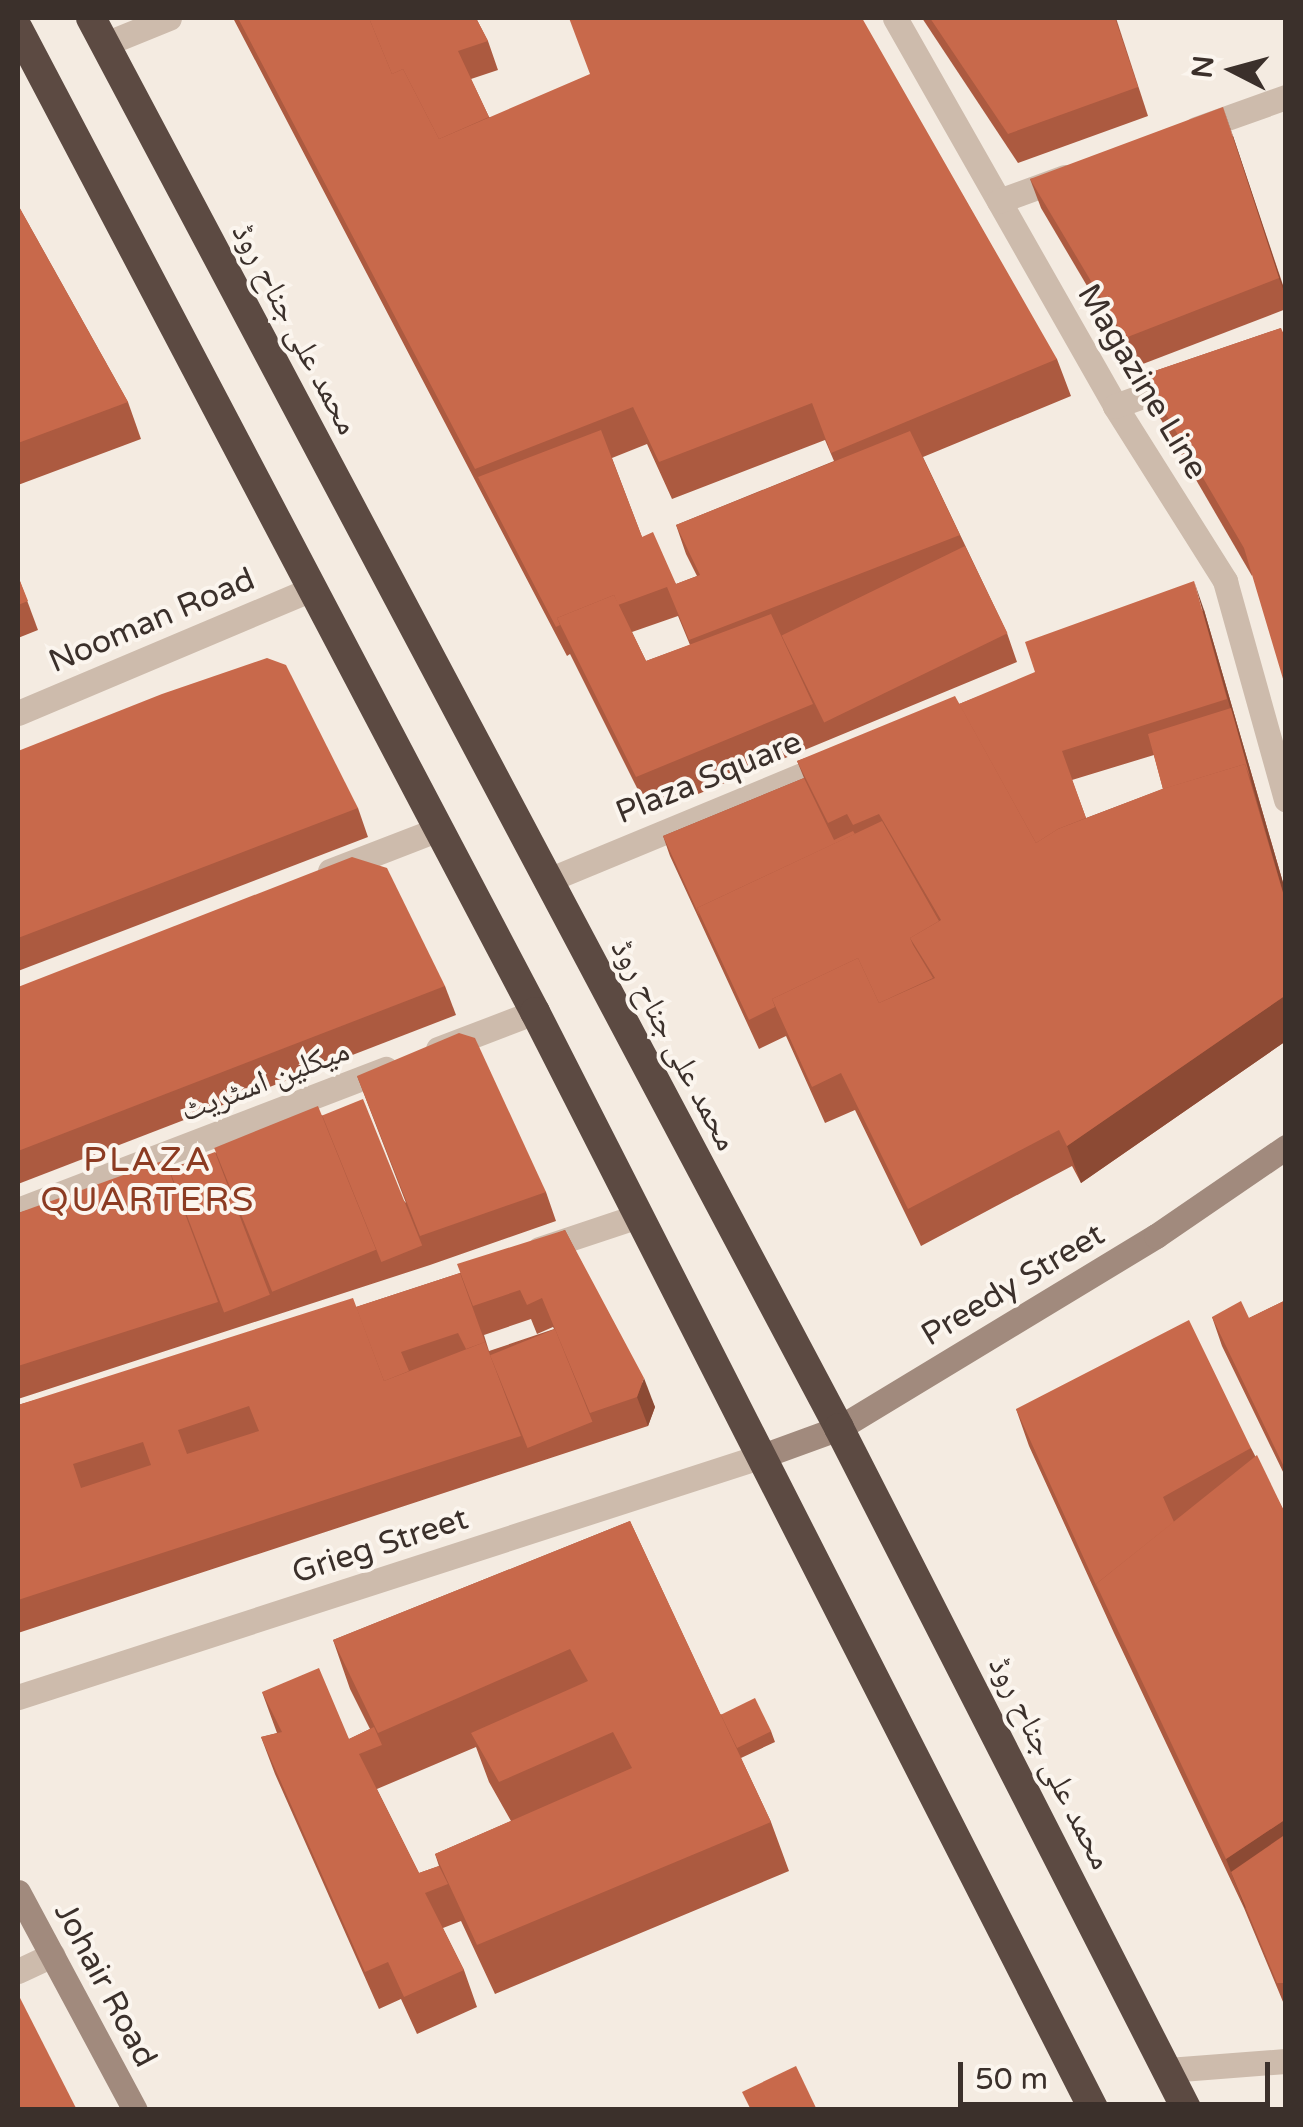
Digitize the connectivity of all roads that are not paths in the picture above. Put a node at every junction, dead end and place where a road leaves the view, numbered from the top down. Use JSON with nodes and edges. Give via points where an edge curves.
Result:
{"nodes":[{"id":1,"x":169,"y":18,"type":"edge"},
{"id":2,"x":895,"y":18,"type":"edge"},
{"id":3,"x":18,"y":29,"type":"edge"},
{"id":4,"x":98,"y":31,"type":"edge"},
{"id":5,"x":1286,"y":97,"type":"edge"},
{"id":6,"x":1178,"y":136,"type":"edge"},
{"id":7,"x":1088,"y":169,"type":"edge"},
{"id":8,"x":999,"y":201,"type":"junction"},
{"id":9,"x":1200,"y":375,"type":"edge"},
{"id":10,"x":1115,"y":406,"type":"junction"},
{"id":11,"x":312,"y":590,"type":"junction"},
{"id":12,"x":18,"y":712,"type":"edge"},
{"id":13,"x":848,"y":756,"type":"edge"},
{"id":14,"x":1286,"y":800,"type":"edge"},
{"id":15,"x":436,"y":830,"type":"junction"},
{"id":16,"x":309,"y":879,"type":"edge"},
{"id":17,"x":546,"y":881,"type":"junction"},
{"id":18,"x":535,"y":1012,"type":"junction"},
{"id":19,"x":1286,"y":1147,"type":"edge"},
{"id":20,"x":18,"y":1210,"type":"edge"},
{"id":21,"x":638,"y":1216,"type":"junction"},
{"id":22,"x":506,"y":1260,"type":"edge"},
{"id":23,"x":838,"y":1428,"type":"junction"},
{"id":24,"x":762,"y":1456,"type":"junction"},
{"id":25,"x":18,"y":1698,"type":"edge"},
{"id":26,"x":18,"y":1892,"type":"edge"},
{"id":27,"x":52,"y":1955,"type":"junction"},
{"id":28,"x":18,"y":1971,"type":"edge"},
{"id":29,"x":1286,"y":2061,"type":"edge"},
{"id":30,"x":1168,"y":2070,"type":"junction"},
{"id":31,"x":135,"y":2110,"type":"edge"},
{"id":32,"x":1094,"y":2110,"type":"edge"},
{"id":33,"x":1187,"y":2110,"type":"edge"}],
"edges":[{"from":1,"to":4,"type":"street"},
{"from":2,"to":8,"type":"street","name":"Magazine Line"},
{"from":3,"to":11,"type":"highway"},
{"from":4,"to":17,"type":"highway","name":"محمد علی جناح روڈ"},
{"from":5,"to":6,"type":"street"},
{"from":7,"to":8,"type":"street"},
{"from":8,"to":10,"type":"street","name":"Magazine Line"},
{"from":9,"to":10,"type":"street"},
{"from":10,"to":14,"type":"street","name":"Magazine Line","via":[[1225,581]]},
{"from":11,"to":12,"type":"street","name":"Nooman Road"},
{"from":11,"to":15,"type":"highway"},
{"from":13,"to":17,"type":"street","name":"Plaza Square"},
{"from":15,"to":16,"type":"street"},
{"from":15,"to":18,"type":"highway"},
{"from":17,"to":23,"type":"highway","name":"محمد علی جناح روڈ"},
{"from":18,"to":20,"type":"street","name":"میکلین اسٹریٹ"},
{"from":18,"to":21,"type":"highway"},
{"from":19,"to":23,"type":"main road","name":"Preedy Street","via":[[1156,1236]]},
{"from":21,"to":22,"type":"street"},
{"from":21,"to":24,"type":"highway"},
{"from":23,"to":24,"type":"main road","name":"Preedy Street"},
{"from":23,"to":30,"type":"highway","name":"محمد علی جناح روڈ"},
{"from":24,"to":25,"type":"street","name":"Grieg Street"},
{"from":24,"to":32,"type":"highway"},
{"from":26,"to":27,"type":"main road","name":"Johair Road"},
{"from":27,"to":28,"type":"street"},
{"from":27,"to":31,"type":"main road","name":"Johair Road"},
{"from":29,"to":30,"type":"street"},
{"from":30,"to":33,"type":"highway","name":"محمد علی جناح روڈ"}]}
